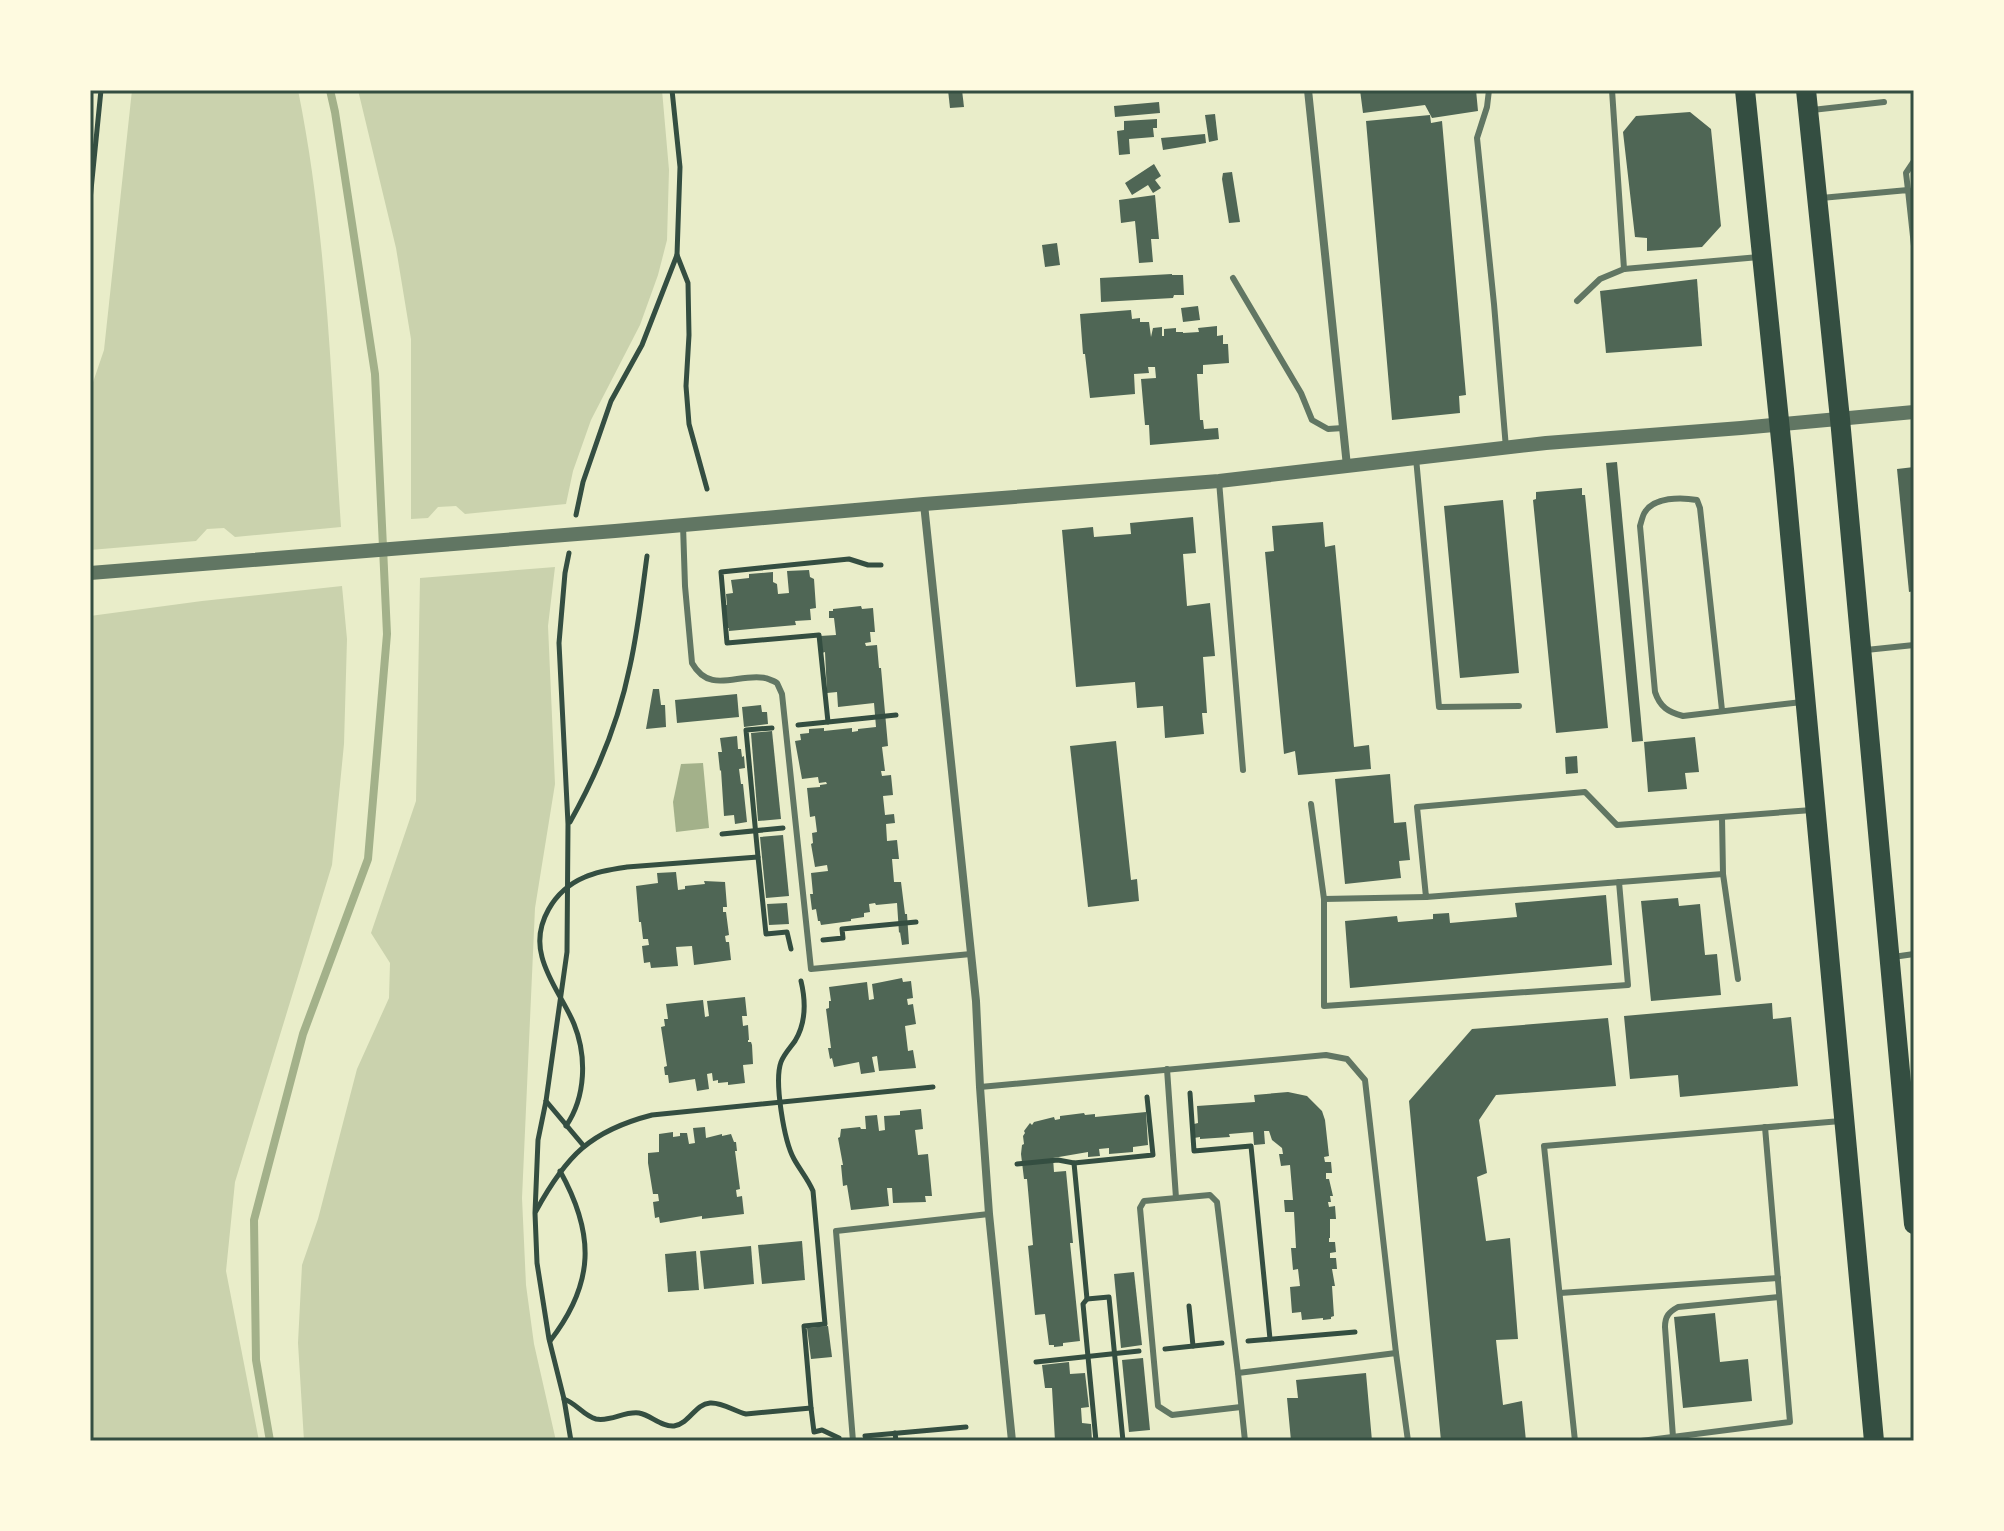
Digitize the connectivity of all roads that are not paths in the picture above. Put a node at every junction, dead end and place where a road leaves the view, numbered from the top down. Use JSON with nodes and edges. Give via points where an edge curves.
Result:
{"nodes":[{"id":1,"x":1308,"y":90,"type":"edge"},
{"id":2,"x":1489,"y":90,"type":"edge"},
{"id":3,"x":1612,"y":90,"type":"edge"},
{"id":4,"x":1745,"y":90,"type":"edge"},
{"id":5,"x":1807,"y":100,"type":"edge"},
{"id":6,"x":1884,"y":102,"type":"dead end"},
{"id":7,"x":1914,"y":161,"type":"edge"},
{"id":8,"x":1908,"y":190,"type":"junction"},
{"id":9,"x":1817,"y":198,"type":"junction"},
{"id":10,"x":1914,"y":246,"type":"edge"},
{"id":11,"x":1762,"y":257,"type":"junction"},
{"id":12,"x":1624,"y":269,"type":"junction"},
{"id":13,"x":1233,"y":278,"type":"dead end"},
{"id":14,"x":1577,"y":301,"type":"dead end"},
{"id":15,"x":1914,"y":412,"type":"edge"},
{"id":16,"x":1840,"y":419,"type":"junction"},
{"id":17,"x":1780,"y":425,"type":"junction"},
{"id":18,"x":1343,"y":428,"type":"junction"},
{"id":19,"x":1506,"y":448,"type":"junction"},
{"id":20,"x":1416,"y":458,"type":"junction"},
{"id":21,"x":1347,"y":466,"type":"junction"},
{"id":22,"x":1219,"y":481,"type":"junction"},
{"id":23,"x":924,"y":504,"type":"junction"},
{"id":24,"x":683,"y":525,"type":"junction"},
{"id":25,"x":90,"y":573,"type":"edge"},
{"id":26,"x":1914,"y":645,"type":"edge"},
{"id":27,"x":1861,"y":650,"type":"junction"},
{"id":28,"x":1805,"y":702,"type":"junction"},
{"id":29,"x":1519,"y":706,"type":"dead end"},
{"id":30,"x":1722,"y":710,"type":"junction"},
{"id":31,"x":1243,"y":770,"type":"dead end"},
{"id":32,"x":1311,"y":804,"type":"dead end"},
{"id":33,"x":1815,"y":810,"type":"junction"},
{"id":34,"x":1722,"y":817,"type":"junction"},
{"id":35,"x":1723,"y":874,"type":"junction"},
{"id":36,"x":1619,"y":882,"type":"junction"},
{"id":37,"x":1426,"y":897,"type":"junction"},
{"id":38,"x":1324,"y":899,"type":"junction"},
{"id":39,"x":971,"y":954,"type":"junction"},
{"id":40,"x":1914,"y":954,"type":"edge"},
{"id":41,"x":1890,"y":957,"type":"junction"},
{"id":42,"x":1738,"y":979,"type":"dead end"},
{"id":43,"x":1167,"y":1069,"type":"junction"},
{"id":44,"x":980,"y":1087,"type":"junction"},
{"id":45,"x":1844,"y":1120,"type":"junction"},
{"id":46,"x":1765,"y":1127,"type":"junction"},
{"id":47,"x":1910,"y":1132,"type":"edge"},
{"id":48,"x":1176,"y":1198,"type":"junction"},
{"id":49,"x":989,"y":1214,"type":"junction"},
{"id":50,"x":1914,"y":1224,"type":"edge"},
{"id":51,"x":1778,"y":1278,"type":"junction"},
{"id":52,"x":1560,"y":1293,"type":"junction"},
{"id":53,"x":1779,"y":1297,"type":"junction"},
{"id":54,"x":1396,"y":1353,"type":"junction"},
{"id":55,"x":1238,"y":1373,"type":"junction"},
{"id":56,"x":1241,"y":1407,"type":"junction"},
{"id":57,"x":1673,"y":1437,"type":"junction"},
{"id":58,"x":853,"y":1439,"type":"edge"},
{"id":59,"x":1012,"y":1441,"type":"edge"},
{"id":60,"x":1245,"y":1441,"type":"edge"},
{"id":61,"x":1408,"y":1441,"type":"edge"},
{"id":62,"x":1575,"y":1441,"type":"edge"},
{"id":63,"x":1641,"y":1441,"type":"edge"},
{"id":64,"x":1874,"y":1441,"type":"edge"}],
"edges":[{"from":1,"to":18,"type":"street"},
{"from":2,"to":19,"type":"lane","via":[[1477,138]]},
{"from":3,"to":12,"type":"lane"},
{"from":4,"to":11,"type":"main road"},
{"from":5,"to":6,"type":"lane"},
{"from":5,"to":9,"type":"main road"},
{"from":7,"to":8,"type":"lane","via":[[1906,173]]},
{"from":8,"to":9,"type":"lane"},
{"from":8,"to":10,"type":"lane"},
{"from":9,"to":16,"type":"main road"},
{"from":11,"to":12,"type":"lane"},
{"from":11,"to":17,"type":"main road"},
{"from":12,"to":14,"type":"lane","via":[[1600,279]]},
{"from":13,"to":18,"type":"lane","via":[[1312,420],[1328,429]]},
{"from":15,"to":16,"type":"street"},
{"from":16,"to":17,"type":"street"},
{"from":16,"to":27,"type":"main road"},
{"from":17,"to":19,"type":"street"},
{"from":17,"to":28,"type":"main road"},
{"from":18,"to":21,"type":"street"},
{"from":19,"to":20,"type":"street"},
{"from":20,"to":21,"type":"street"},
{"from":20,"to":29,"type":"lane","via":[[1439,707]]},
{"from":21,"to":22,"type":"street"},
{"from":22,"to":23,"type":"street"},
{"from":22,"to":31,"type":"lane"},
{"from":23,"to":24,"type":"street"},
{"from":23,"to":39,"type":"street"},
{"from":24,"to":25,"type":"street"},
{"from":24,"to":39,"type":"lane","via":[[692,663],[707,679],[765,678],[777,683],[782,694],[811,969]]},
{"from":26,"to":27,"type":"lane"},
{"from":27,"to":41,"type":"main road"},
{"from":28,"to":30,"type":"lane"},
{"from":28,"to":33,"type":"main road"},
{"from":30,"to":30,"type":"lane","via":[[1700,508],[1697,500],[1663,500],[1651,505],[1640,526],[1658,702],[1683,716]]},
{"from":32,"to":38,"type":"lane"},
{"from":33,"to":34,"type":"lane"},
{"from":33,"to":45,"type":"main road"},
{"from":34,"to":35,"type":"lane"},
{"from":34,"to":37,"type":"lane","via":[[1617,825],[1585,792],[1417,807]]},
{"from":35,"to":36,"type":"lane"},
{"from":35,"to":42,"type":"lane"},
{"from":36,"to":37,"type":"lane"},
{"from":36,"to":38,"type":"lane","via":[[1628,985],[1324,1006]]},
{"from":37,"to":38,"type":"lane"},
{"from":39,"to":44,"type":"street"},
{"from":40,"to":41,"type":"lane"},
{"from":41,"to":47,"type":"main road"},
{"from":43,"to":44,"type":"lane"},
{"from":43,"to":48,"type":"lane"},
{"from":43,"to":54,"type":"lane","via":[[1326,1055],[1347,1059],[1365,1080]]},
{"from":44,"to":49,"type":"street"},
{"from":45,"to":46,"type":"lane"},
{"from":45,"to":64,"type":"main road"},
{"from":46,"to":51,"type":"lane"},
{"from":46,"to":52,"type":"lane","via":[[1544,1146]]},
{"from":47,"to":50,"type":"main road"},
{"from":48,"to":55,"type":"lane","via":[[1210,1195],[1217,1202]]},
{"from":48,"to":56,"type":"lane","via":[[1144,1201],[1140,1208],[1158,1406],[1172,1415]]},
{"from":49,"to":58,"type":"lane","via":[[836,1231]]},
{"from":49,"to":59,"type":"street"},
{"from":51,"to":52,"type":"lane"},
{"from":51,"to":53,"type":"lane"},
{"from":52,"to":62,"type":"lane"},
{"from":53,"to":57,"type":"lane","via":[[1670,1311],[1665,1327]]},
{"from":53,"to":57,"type":"lane","via":[[1790,1422]]},
{"from":54,"to":55,"type":"lane"},
{"from":54,"to":61,"type":"lane"},
{"from":55,"to":56,"type":"lane"},
{"from":56,"to":60,"type":"lane"},
{"from":57,"to":63,"type":"lane"}]}
